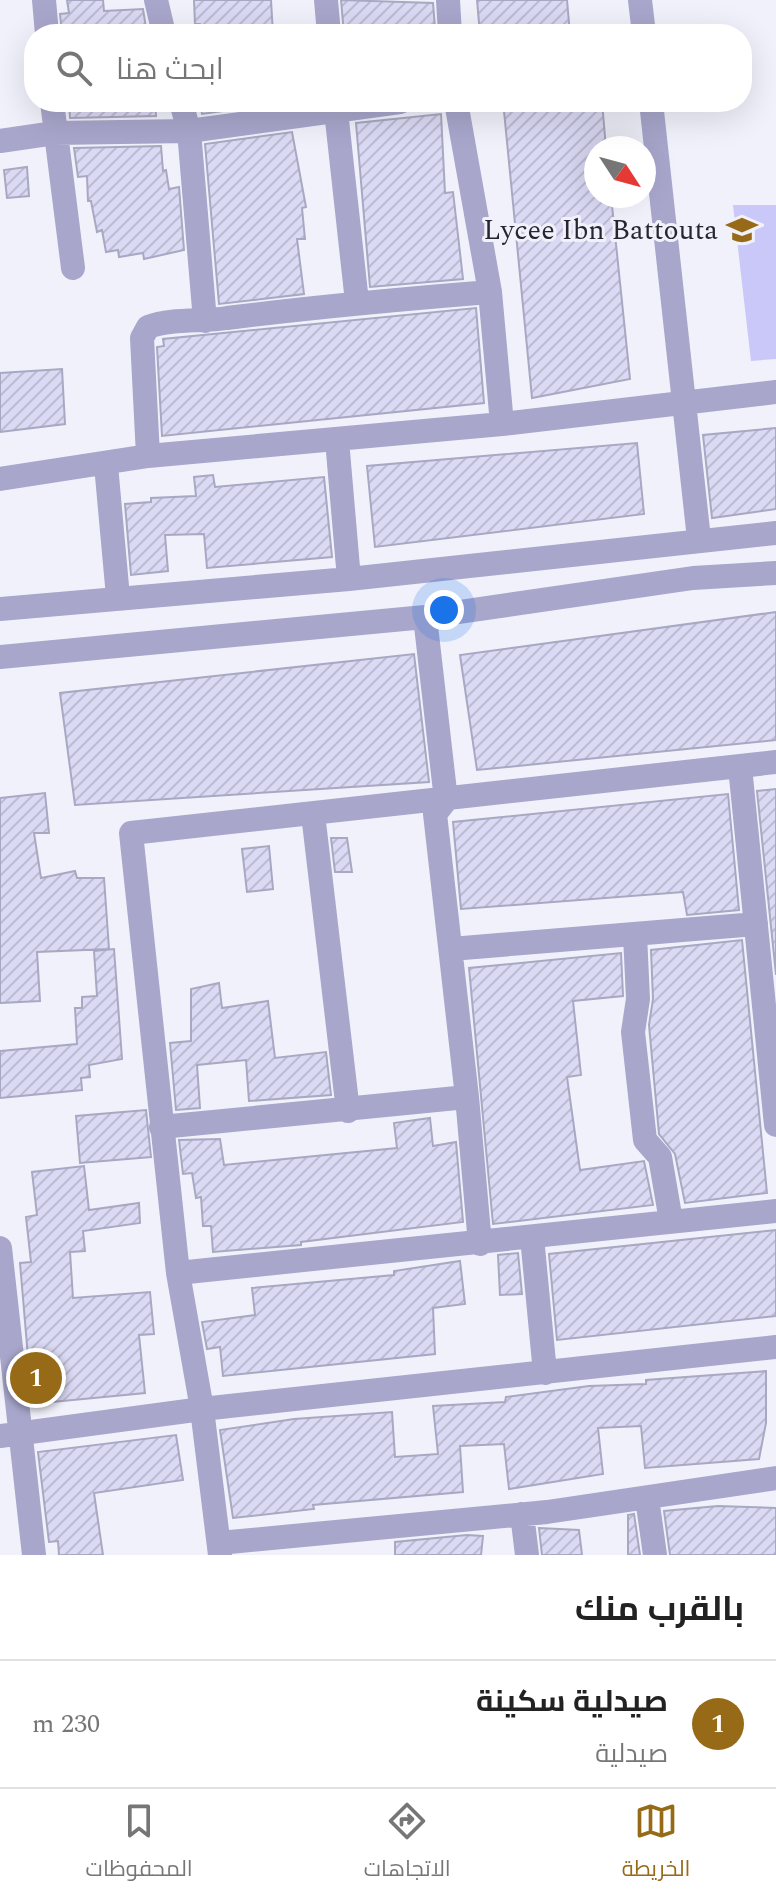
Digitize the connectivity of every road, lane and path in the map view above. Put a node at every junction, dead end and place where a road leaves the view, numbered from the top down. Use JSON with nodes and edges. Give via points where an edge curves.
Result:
{"nodes":[{"id":1,"x":44,"y":0,"type":"edge"},
{"id":2,"x":156,"y":0,"type":"edge"},
{"id":3,"x":326,"y":0,"type":"edge"},
{"id":4,"x":448,"y":0,"type":"edge"},
{"id":5,"x":640,"y":0,"type":"edge"},
{"id":6,"x":46,"y":24,"type":"edge"},
{"id":7,"x":162,"y":24,"type":"edge"},
{"id":8,"x":328,"y":24,"type":"edge"},
{"id":9,"x":449,"y":24,"type":"edge"},
{"id":10,"x":643,"y":24,"type":"edge"},
{"id":11,"x":53,"y":112,"type":"edge"},
{"id":12,"x":184,"y":112,"type":"edge"},
{"id":13,"x":301,"y":112,"type":"edge"},
{"id":14,"x":337,"y":112,"type":"edge"},
{"id":15,"x":458,"y":112,"type":"edge"},
{"id":16,"x":652,"y":112,"type":"edge"},
{"id":17,"x":189,"y":131,"type":"junction"},
{"id":18,"x":55,"y":133,"type":"junction"},
{"id":19,"x":0,"y":141,"type":"edge"},
{"id":20,"x":73,"y":268,"type":"dead end"},
{"id":21,"x":490,"y":292,"type":"junction"},
{"id":22,"x":357,"y":302,"type":"junction"},
{"id":23,"x":205,"y":321,"type":"junction"},
{"id":24,"x":776,"y":392,"type":"edge"},
{"id":25,"x":682,"y":402,"type":"junction"},
{"id":26,"x":502,"y":424,"type":"junction"},
{"id":27,"x":337,"y":440,"type":"junction"},
{"id":28,"x":148,"y":456,"type":"junction"},
{"id":29,"x":106,"y":465,"type":"junction"},
{"id":30,"x":0,"y":479,"type":"edge"},
{"id":31,"x":776,"y":533,"type":"edge"},
{"id":32,"x":699,"y":539,"type":"junction"},
{"id":33,"x":776,"y":573,"type":"edge"},
{"id":34,"x":349,"y":579,"type":"junction"},
{"id":35,"x":118,"y":597,"type":"junction"},
{"id":36,"x":0,"y":609,"type":"edge"},
{"id":37,"x":425,"y":617,"type":"junction"},
{"id":38,"x":0,"y":657,"type":"edge"},
{"id":39,"x":776,"y":762,"type":"edge"},
{"id":40,"x":740,"y":767,"type":"junction"},
{"id":41,"x":446,"y":800,"type":"junction"},
{"id":42,"x":313,"y":814,"type":"junction"},
{"id":43,"x":756,"y":924,"type":"junction"},
{"id":44,"x":635,"y":935,"type":"junction"},
{"id":45,"x":451,"y":949,"type":"junction"},
{"id":46,"x":467,"y":1097,"type":"junction"},
{"id":47,"x":348,"y":1111,"type":"junction"},
{"id":48,"x":776,"y":1125,"type":"edge"},
{"id":49,"x":161,"y":1127,"type":"junction"},
{"id":50,"x":776,"y":1211,"type":"edge"},
{"id":51,"x":671,"y":1221,"type":"junction"},
{"id":52,"x":532,"y":1237,"type":"junction"},
{"id":53,"x":480,"y":1244,"type":"junction"},
{"id":54,"x":0,"y":1248,"type":"edge"},
{"id":55,"x":178,"y":1273,"type":"junction"},
{"id":56,"x":776,"y":1347,"type":"edge"},
{"id":57,"x":545,"y":1373,"type":"junction"},
{"id":58,"x":202,"y":1409,"type":"junction"},
{"id":59,"x":10,"y":1435,"type":"edge"},
{"id":60,"x":776,"y":1478,"type":"edge"},
{"id":61,"x":647,"y":1498,"type":"junction"},
{"id":62,"x":522,"y":1514,"type":"junction"},
{"id":63,"x":219,"y":1549,"type":"edge"},
{"id":64,"x":34,"y":1555,"type":"edge"},
{"id":65,"x":527,"y":1555,"type":"edge"},
{"id":66,"x":655,"y":1555,"type":"edge"}],
"edges":[{"from":1,"to":6,"type":"street"},
{"from":2,"to":7,"type":"street"},
{"from":3,"to":8,"type":"street"},
{"from":4,"to":9,"type":"street"},
{"from":5,"to":10,"type":"street"},
{"from":11,"to":18,"type":"street"},
{"from":12,"to":17,"type":"street"},
{"from":13,"to":17,"type":"street"},
{"from":14,"to":22,"type":"street"},
{"from":15,"to":21,"type":"street"},
{"from":16,"to":25,"type":"street"},
{"from":17,"to":18,"type":"street"},
{"from":17,"to":23,"type":"street"},
{"from":18,"to":19,"type":"street"},
{"from":18,"to":20,"type":"street"},
{"from":21,"to":22,"type":"street"},
{"from":21,"to":26,"type":"street"},
{"from":22,"to":23,"type":"street"},
{"from":23,"to":28,"type":"street","via":[[161,322],[148,327],[142,338]]},
{"from":24,"to":25,"type":"street"},
{"from":25,"to":26,"type":"street"},
{"from":25,"to":32,"type":"street"},
{"from":26,"to":27,"type":"street"},
{"from":27,"to":28,"type":"street"},
{"from":27,"to":34,"type":"street"},
{"from":28,"to":29,"type":"street"},
{"from":29,"to":30,"type":"street"},
{"from":29,"to":35,"type":"street"},
{"from":31,"to":32,"type":"street"},
{"from":32,"to":34,"type":"street"},
{"from":33,"to":37,"type":"street","via":[[693,578]]},
{"from":34,"to":35,"type":"street"},
{"from":35,"to":36,"type":"street"},
{"from":37,"to":38,"type":"street"},
{"from":37,"to":41,"type":"street"},
{"from":39,"to":40,"type":"street"},
{"from":40,"to":41,"type":"street"},
{"from":40,"to":43,"type":"street"},
{"from":41,"to":42,"type":"street"},
{"from":41,"to":45,"type":"street","via":[[435,814]]},
{"from":42,"to":47,"type":"street"},
{"from":42,"to":49,"type":"street","via":[[131,833]]},
{"from":43,"to":44,"type":"street"},
{"from":43,"to":48,"type":"street"},
{"from":44,"to":45,"type":"street"},
{"from":44,"to":51,"type":"street","via":[[638,999],[633,1032],[645,1140],[660,1157]]},
{"from":45,"to":46,"type":"street"},
{"from":46,"to":47,"type":"street"},
{"from":46,"to":53,"type":"street"},
{"from":47,"to":49,"type":"street"},
{"from":49,"to":55,"type":"street"},
{"from":50,"to":51,"type":"street"},
{"from":51,"to":52,"type":"street"},
{"from":52,"to":53,"type":"street"},
{"from":52,"to":57,"type":"street"},
{"from":53,"to":55,"type":"street"},
{"from":54,"to":59,"type":"street"},
{"from":55,"to":58,"type":"street"},
{"from":56,"to":57,"type":"street"},
{"from":57,"to":58,"type":"street"},
{"from":58,"to":59,"type":"street"},
{"from":58,"to":63,"type":"street"},
{"from":59,"to":64,"type":"street"},
{"from":60,"to":61,"type":"street"},
{"from":61,"to":62,"type":"street"},
{"from":61,"to":66,"type":"street"},
{"from":62,"to":63,"type":"street"},
{"from":62,"to":65,"type":"street"}]}
